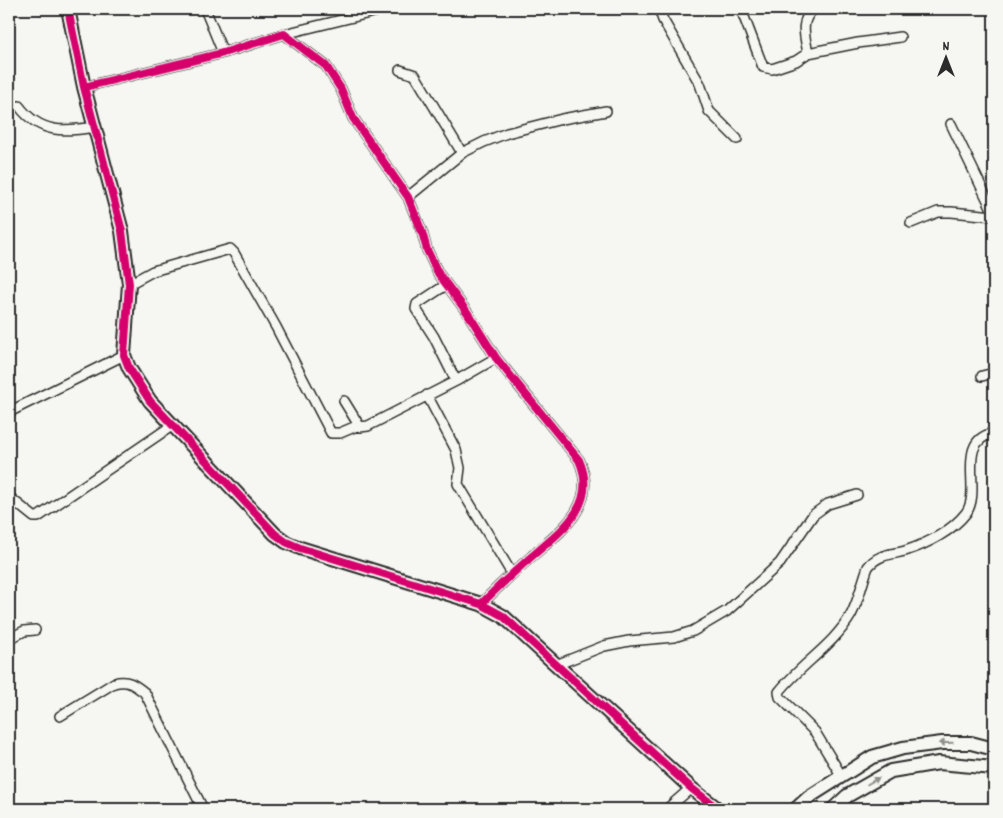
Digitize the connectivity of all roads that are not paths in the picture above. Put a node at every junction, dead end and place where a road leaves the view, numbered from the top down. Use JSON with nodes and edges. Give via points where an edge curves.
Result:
{"nodes":[{"id":1,"x":68,"y":9,"type":"edge"},
{"id":2,"x":205,"y":9,"type":"edge"},
{"id":3,"x":385,"y":9,"type":"edge"},
{"id":4,"x":659,"y":9,"type":"edge"},
{"id":5,"x":741,"y":9,"type":"edge"},
{"id":6,"x":814,"y":9,"type":"edge"},
{"id":7,"x":284,"y":34,"type":"junction"},
{"id":8,"x":900,"y":37,"type":"dead end"},
{"id":9,"x":223,"y":52,"type":"junction"},
{"id":10,"x":808,"y":53,"type":"junction"},
{"id":11,"x":400,"y":70,"type":"dead end"},
{"id":12,"x":84,"y":87,"type":"junction"},
{"id":13,"x":19,"y":106,"type":"dead end"},
{"id":14,"x":606,"y":111,"type":"dead end"},
{"id":15,"x":951,"y":124,"type":"dead end"},
{"id":16,"x":95,"y":127,"type":"junction"},
{"id":17,"x":736,"y":139,"type":"dead end"},
{"id":18,"x":462,"y":154,"type":"junction"},
{"id":19,"x":408,"y":197,"type":"junction"},
{"id":20,"x":994,"y":215,"type":"edge"},
{"id":21,"x":912,"y":223,"type":"dead end"},
{"id":22,"x":129,"y":284,"type":"junction"},
{"id":23,"x":446,"y":285,"type":"junction"},
{"id":24,"x":124,"y":355,"type":"junction"},
{"id":25,"x":496,"y":358,"type":"junction"},
{"id":26,"x":994,"y":373,"type":"edge"},
{"id":27,"x":982,"y":376,"type":"dead end"},
{"id":28,"x":456,"y":381,"type":"junction"},
{"id":29,"x":427,"y":395,"type":"junction"},
{"id":30,"x":344,"y":401,"type":"dead end"},
{"id":31,"x":9,"y":412,"type":"edge"},
{"id":32,"x":173,"y":425,"type":"junction"},
{"id":33,"x":359,"y":425,"type":"junction"},
{"id":34,"x":994,"y":433,"type":"edge"},
{"id":35,"x":857,"y":495,"type":"dead end"},
{"id":36,"x":9,"y":497,"type":"edge"},
{"id":37,"x":512,"y":574,"type":"junction"},
{"id":38,"x":481,"y":604,"type":"junction"},
{"id":39,"x":35,"y":630,"type":"dead end"},
{"id":40,"x":9,"y":639,"type":"edge"},
{"id":41,"x":556,"y":665,"type":"junction"},
{"id":42,"x":60,"y":716,"type":"dead end"},
{"id":43,"x":994,"y":749,"type":"edge"},
{"id":44,"x":994,"y":768,"type":"edge"},
{"id":45,"x":841,"y":775,"type":"junction"},
{"id":46,"x":692,"y":788,"type":"junction"},
{"id":47,"x":203,"y":809,"type":"edge"},
{"id":48,"x":667,"y":809,"type":"edge"},
{"id":49,"x":718,"y":809,"type":"edge"},
{"id":50,"x":796,"y":809,"type":"edge"},
{"id":51,"x":833,"y":809,"type":"edge"}],
"edges":[{"from":1,"to":12,"type":"street"},
{"from":2,"to":9,"type":"street"},
{"from":3,"to":7,"type":"street"},
{"from":4,"to":17,"type":"street","via":[[700,84],[709,110]]},
{"from":5,"to":10,"type":"street","via":[[763,67],[772,69]]},
{"from":6,"to":10,"type":"street","via":[[804,21]]},
{"from":7,"to":9,"type":"street"},
{"from":7,"to":19,"type":"street","via":[[331,72],[353,118]]},
{"from":8,"to":10,"type":"street"},
{"from":9,"to":12,"type":"street"},
{"from":11,"to":18,"type":"street","via":[[415,75]]},
{"from":12,"to":16,"type":"street"},
{"from":13,"to":16,"type":"street","via":[[37,123],[50,129]]},
{"from":14,"to":18,"type":"street","via":[[507,133]]},
{"from":15,"to":20,"type":"street"},
{"from":16,"to":22,"type":"street","via":[[122,231]]},
{"from":18,"to":19,"type":"street"},
{"from":19,"to":23,"type":"street","via":[[427,250]]},
{"from":20,"to":21,"type":"street","via":[[938,212]]},
{"from":22,"to":24,"type":"street"},
{"from":22,"to":33,"type":"street","via":[[153,270],[230,249],[276,327],[331,433]]},
{"from":23,"to":25,"type":"street"},
{"from":23,"to":28,"type":"street","via":[[417,304],[416,309]]},
{"from":24,"to":31,"type":"street"},
{"from":24,"to":32,"type":"street","via":[[150,401]]},
{"from":25,"to":28,"type":"street"},
{"from":25,"to":37,"type":"street","via":[[579,460],[585,476],[582,500],[571,521]]},
{"from":26,"to":27,"type":"street"},
{"from":28,"to":29,"type":"street"},
{"from":29,"to":33,"type":"street","via":[[373,424]]},
{"from":29,"to":37,"type":"street","via":[[456,450],[460,468],[458,484]]},
{"from":30,"to":33,"type":"street"},
{"from":32,"to":36,"type":"street","via":[[38,517]]},
{"from":32,"to":38,"type":"street","via":[[286,542]]},
{"from":34,"to":45,"type":"street","via":[[978,441],[974,448],[969,508],[961,519],[946,532],[923,544],[885,554],[872,562],[855,606],[841,630],[779,692],[780,697],[815,732]]},
{"from":35,"to":41,"type":"street","via":[[828,504],[813,516],[780,563],[728,611],[693,631],[674,637],[604,646]]},
{"from":37,"to":38,"type":"street"},
{"from":38,"to":41,"type":"street","via":[[502,616]]},
{"from":39,"to":40,"type":"street","via":[[24,631]]},
{"from":41,"to":46,"type":"street"},
{"from":42,"to":47,"type":"street","via":[[114,682],[133,684],[144,693]]},
{"from":43,"to":45,"type":"street","one_way":true,"via":[[971,743],[903,748],[872,757]]},
{"from":51,"to":44,"type":"street","one_way":true,"via":[[848,796],[891,771],[939,764]]},
{"from":45,"to":50,"type":"street","via":[[809,796]]},
{"from":46,"to":48,"type":"street"},
{"from":46,"to":49,"type":"street"}]}
